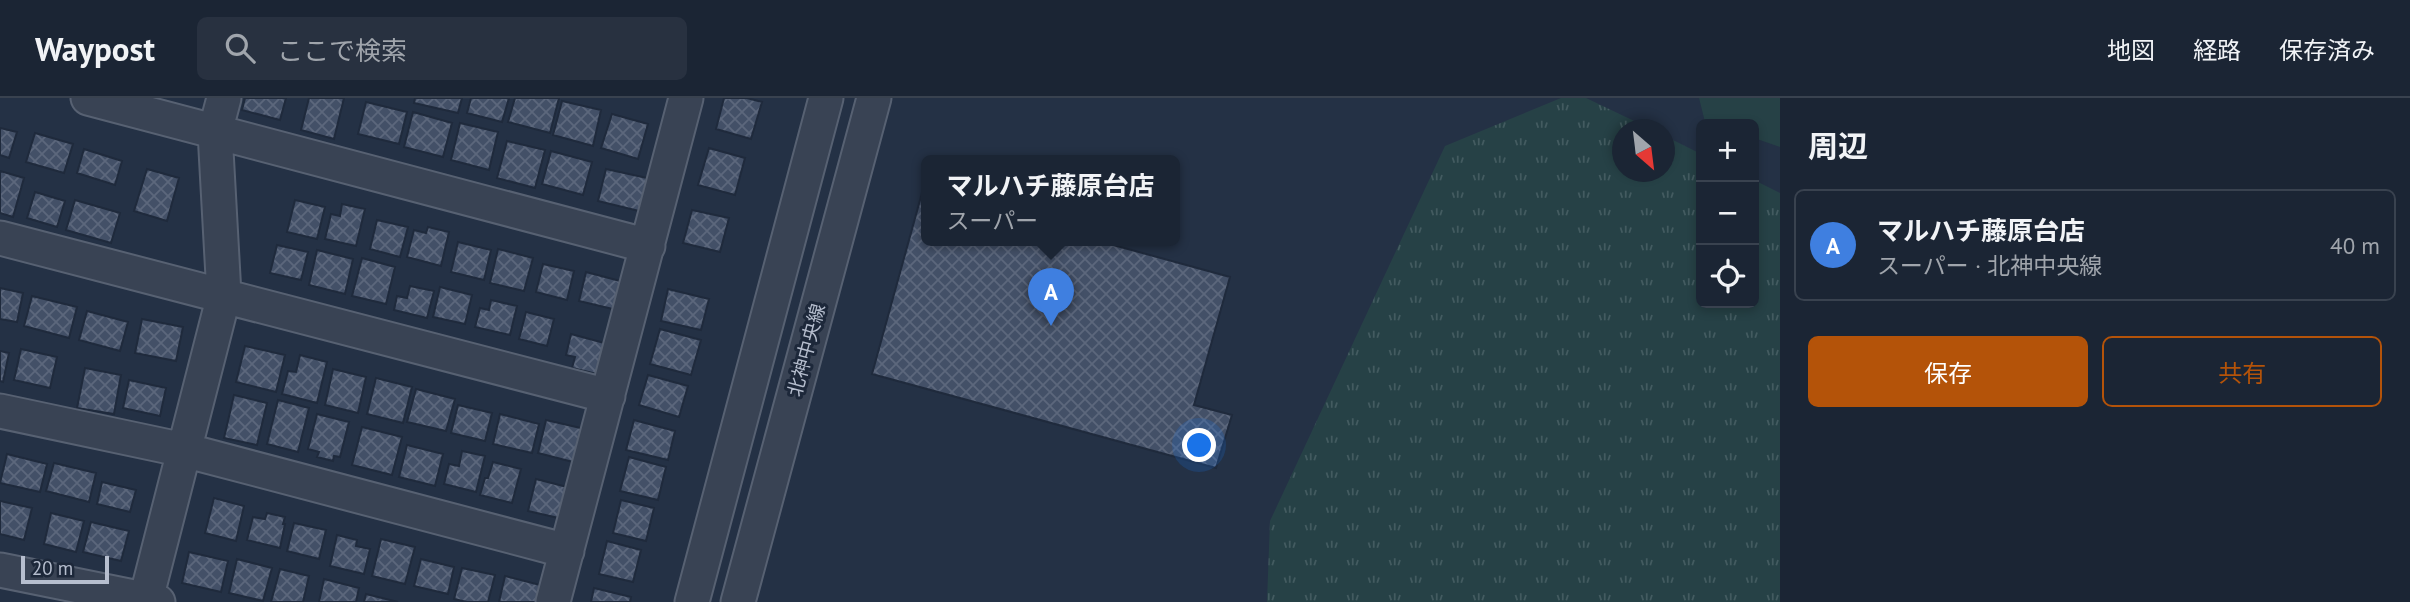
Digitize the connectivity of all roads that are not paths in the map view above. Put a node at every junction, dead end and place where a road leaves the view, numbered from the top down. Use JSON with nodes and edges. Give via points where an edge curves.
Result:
{"nodes":[{"id":1,"x":88,"y":98,"type":"edge"},
{"id":2,"x":224,"y":98,"type":"edge"},
{"id":3,"x":686,"y":98,"type":"edge"},
{"id":4,"x":826,"y":98,"type":"edge"},
{"id":5,"x":874,"y":98,"type":"edge"},
{"id":6,"x":215,"y":132,"type":"junction"},
{"id":7,"x":0,"y":238,"type":"edge"},
{"id":8,"x":648,"y":246,"type":"junction"},
{"id":9,"x":224,"y":295,"type":"junction"},
{"id":10,"x":608,"y":396,"type":"junction"},
{"id":11,"x":0,"y":411,"type":"edge"},
{"id":12,"x":184,"y":450,"type":"junction"},
{"id":13,"x":567,"y":551,"type":"junction"},
{"id":14,"x":0,"y":570,"type":"edge"},
{"id":15,"x":152,"y":601,"type":"edge"},
{"id":16,"x":553,"y":602,"type":"edge"},
{"id":17,"x":692,"y":602,"type":"edge"},
{"id":18,"x":738,"y":602,"type":"edge"}],
"edges":[{"from":1,"to":6,"type":"street"},
{"from":2,"to":6,"type":"street"},
{"from":3,"to":8,"type":"street"},
{"from":4,"to":17,"type":"street"},
{"from":5,"to":18,"type":"street","name":"北神中央線"},
{"from":6,"to":8,"type":"street"},
{"from":6,"to":9,"type":"street"},
{"from":7,"to":9,"type":"street"},
{"from":8,"to":10,"type":"street"},
{"from":9,"to":10,"type":"street"},
{"from":9,"to":12,"type":"street"},
{"from":10,"to":13,"type":"street"},
{"from":11,"to":12,"type":"street"},
{"from":12,"to":13,"type":"street"},
{"from":12,"to":15,"type":"street"},
{"from":13,"to":16,"type":"street"},
{"from":14,"to":15,"type":"street"}]}
